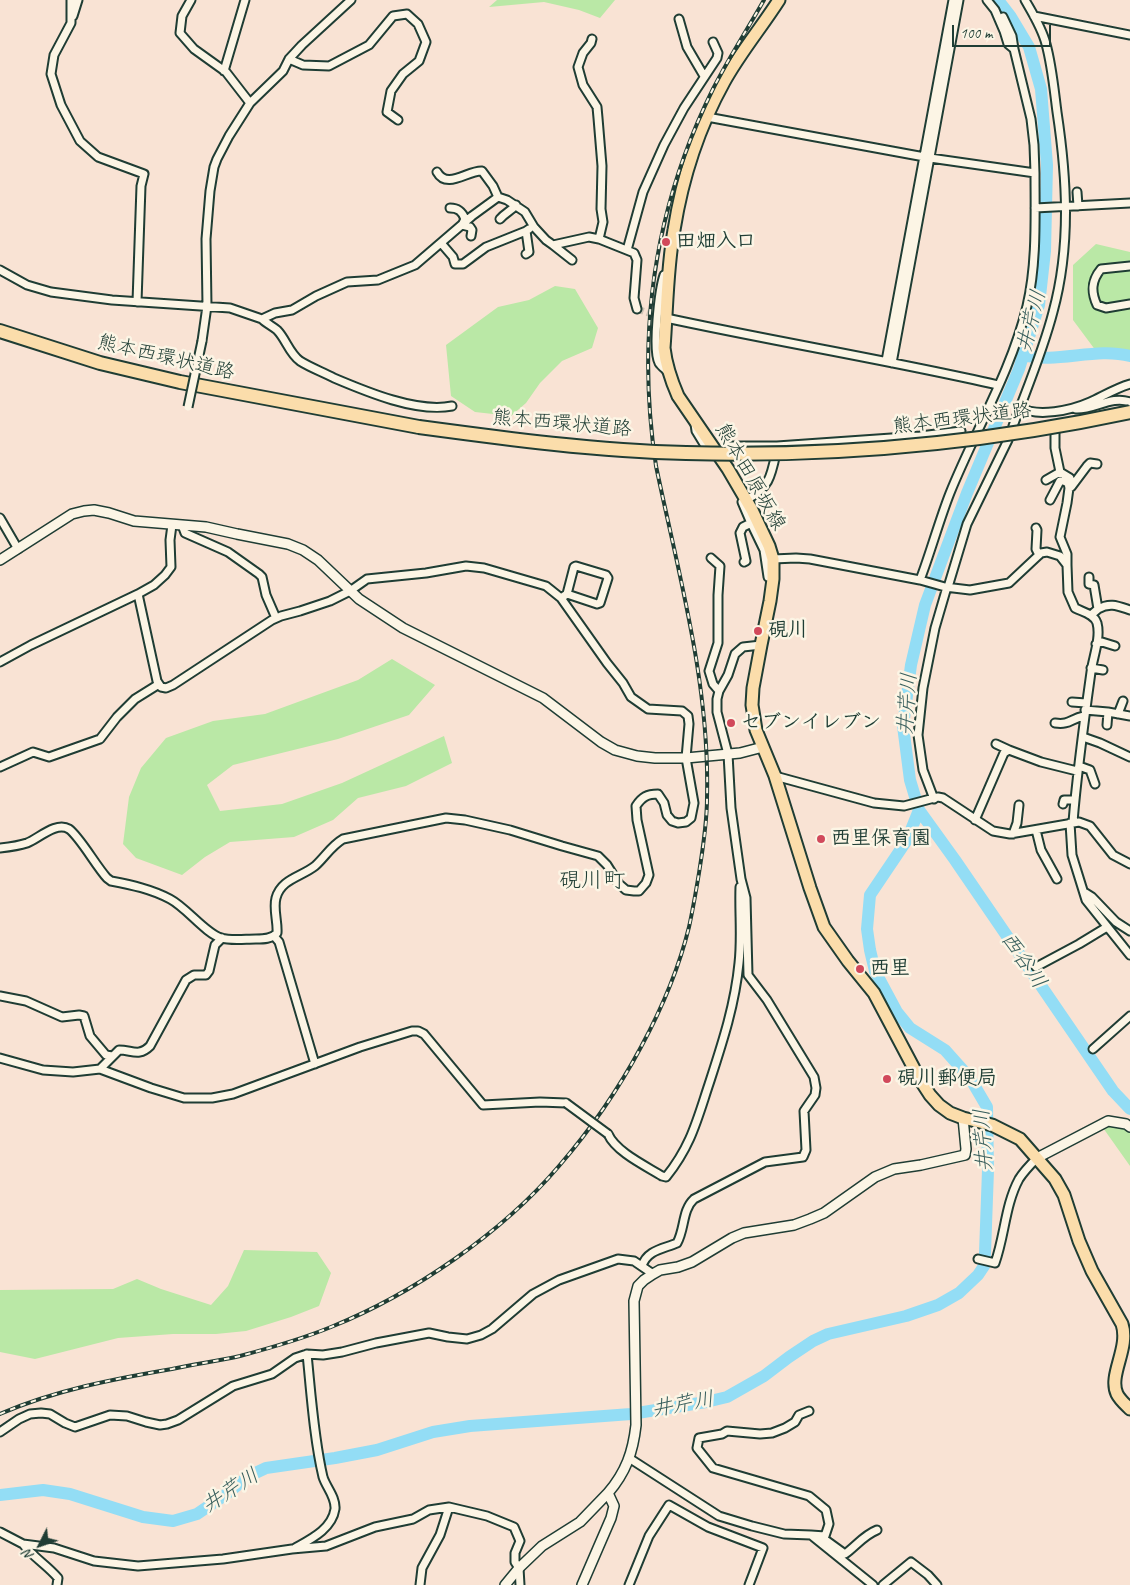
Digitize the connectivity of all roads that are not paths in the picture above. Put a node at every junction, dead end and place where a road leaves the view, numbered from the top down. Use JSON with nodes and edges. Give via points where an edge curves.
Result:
{"nodes":[{"id":1,"x":71,"y":0,"type":"edge"},
{"id":2,"x":78,"y":0,"type":"edge"},
{"id":3,"x":191,"y":0,"type":"edge"},
{"id":4,"x":245,"y":0,"type":"edge"},
{"id":5,"x":351,"y":0,"type":"edge"},
{"id":6,"x":779,"y":0,"type":"edge"},
{"id":7,"x":953,"y":0,"type":"edge"},
{"id":8,"x":959,"y":0,"type":"edge"},
{"id":9,"x":987,"y":0,"type":"edge"},
{"id":10,"x":1024,"y":0,"type":"edge"},
{"id":11,"x":1034,"y":16,"type":"junction"},
{"id":12,"x":1003,"y":17,"type":"dead end"},
{"id":13,"x":679,"y":19,"type":"dead end"},
{"id":14,"x":71,"y":23,"type":"junction"},
{"id":15,"x":1130,"y":35,"type":"edge"},
{"id":16,"x":592,"y":39,"type":"dead end"},
{"id":17,"x":713,"y":42,"type":"dead end"},
{"id":18,"x":1014,"y":49,"type":"junction"},
{"id":19,"x":289,"y":59,"type":"junction"},
{"id":20,"x":224,"y":71,"type":"junction"},
{"id":21,"x":704,"y":76,"type":"junction"},
{"id":22,"x":250,"y":103,"type":"junction"},
{"id":23,"x":707,"y":117,"type":"junction"},
{"id":24,"x":398,"y":120,"type":"dead end"},
{"id":25,"x":927,"y":158,"type":"junction"},
{"id":26,"x":437,"y":172,"type":"dead end"},
{"id":27,"x":1035,"y":173,"type":"junction"},
{"id":28,"x":1077,"y":192,"type":"dead end"},
{"id":29,"x":498,"y":197,"type":"junction"},
{"id":30,"x":1130,"y":204,"type":"edge"},
{"id":31,"x":516,"y":205,"type":"junction"},
{"id":32,"x":1066,"y":206,"type":"junction"},
{"id":33,"x":1078,"y":206,"type":"junction"},
{"id":34,"x":450,"y":208,"type":"dead end"},
{"id":35,"x":1036,"y":208,"type":"junction"},
{"id":36,"x":500,"y":219,"type":"dead end"},
{"id":37,"x":462,"y":225,"type":"junction"},
{"id":38,"x":532,"y":225,"type":"junction"},
{"id":39,"x":526,"y":231,"type":"junction"},
{"id":40,"x":471,"y":236,"type":"dead end"},
{"id":41,"x":598,"y":239,"type":"junction"},
{"id":42,"x":441,"y":243,"type":"junction"},
{"id":43,"x":553,"y":245,"type":"junction"},
{"id":44,"x":627,"y":250,"type":"junction"},
{"id":45,"x":526,"y":254,"type":"dead end"},
{"id":46,"x":572,"y":260,"type":"dead end"},
{"id":47,"x":1130,"y":266,"type":"edge"},
{"id":48,"x":0,"y":270,"type":"edge"},
{"id":49,"x":669,"y":273,"type":"junction"},
{"id":50,"x":137,"y":302,"type":"junction"},
{"id":51,"x":1130,"y":304,"type":"edge"},
{"id":52,"x":207,"y":306,"type":"junction"},
{"id":53,"x":637,"y":309,"type":"dead end"},
{"id":54,"x":666,"y":318,"type":"junction"},
{"id":55,"x":262,"y":319,"type":"junction"},
{"id":56,"x":0,"y":331,"type":"edge"},
{"id":57,"x":889,"y":362,"type":"junction"},
{"id":58,"x":669,"y":374,"type":"junction"},
{"id":59,"x":998,"y":384,"type":"junction"},
{"id":60,"x":1130,"y":384,"type":"edge"},
{"id":61,"x":1130,"y":402,"type":"edge"},
{"id":62,"x":452,"y":406,"type":"dead end"},
{"id":63,"x":188,"y":407,"type":"dead end"},
{"id":64,"x":1020,"y":407,"type":"junction"},
{"id":65,"x":1070,"y":408,"type":"junction"},
{"id":66,"x":1052,"y":411,"type":"junction"},
{"id":67,"x":1130,"y":412,"type":"edge"},
{"id":68,"x":695,"y":420,"type":"junction"},
{"id":69,"x":1054,"y":421,"type":"dead end"},
{"id":70,"x":1013,"y":426,"type":"dead end"},
{"id":71,"x":962,"y":431,"type":"dead end"},
{"id":72,"x":1055,"y":432,"type":"dead end"},
{"id":73,"x":1008,"y":440,"type":"dead end"},
{"id":74,"x":727,"y":446,"type":"dead end"},
{"id":75,"x":777,"y":449,"type":"junction"},
{"id":76,"x":1097,"y":464,"type":"dead end"},
{"id":77,"x":1060,"y":472,"type":"junction"},
{"id":78,"x":1046,"y":480,"type":"dead end"},
{"id":79,"x":1071,"y":487,"type":"junction"},
{"id":80,"x":746,"y":500,"type":"junction"},
{"id":81,"x":1050,"y":500,"type":"dead end"},
{"id":82,"x":0,"y":518,"type":"edge"},
{"id":83,"x":751,"y":523,"type":"junction"},
{"id":84,"x":172,"y":525,"type":"junction"},
{"id":85,"x":182,"y":525,"type":"junction"},
{"id":86,"x":1036,"y":528,"type":"dead end"},
{"id":87,"x":18,"y":549,"type":"junction"},
{"id":88,"x":1039,"y":555,"type":"junction"},
{"id":89,"x":711,"y":558,"type":"dead end"},
{"id":90,"x":772,"y":559,"type":"junction"},
{"id":91,"x":0,"y":560,"type":"edge"},
{"id":92,"x":744,"y":562,"type":"dead end"},
{"id":93,"x":1068,"y":565,"type":"junction"},
{"id":94,"x":1089,"y":576,"type":"dead end"},
{"id":95,"x":920,"y":580,"type":"junction"},
{"id":96,"x":947,"y":587,"type":"junction"},
{"id":97,"x":350,"y":591,"type":"junction"},
{"id":98,"x":766,"y":591,"type":"dead end"},
{"id":99,"x":138,"y":594,"type":"junction"},
{"id":100,"x":564,"y":596,"type":"junction"},
{"id":101,"x":1098,"y":609,"type":"junction"},
{"id":102,"x":1130,"y":610,"type":"edge"},
{"id":103,"x":1091,"y":615,"type":"junction"},
{"id":104,"x":276,"y":618,"type":"junction"},
{"id":105,"x":1096,"y":644,"type":"junction"},
{"id":106,"x":761,"y":645,"type":"junction"},
{"id":107,"x":1115,"y":646,"type":"dead end"},
{"id":108,"x":0,"y":662,"type":"edge"},
{"id":109,"x":1091,"y":668,"type":"junction"},
{"id":110,"x":1103,"y":670,"type":"dead end"},
{"id":111,"x":159,"y":684,"type":"junction"},
{"id":112,"x":719,"y":691,"type":"junction"},
{"id":113,"x":1123,"y":701,"type":"dead end"},
{"id":114,"x":1072,"y":702,"type":"dead end"},
{"id":115,"x":1085,"y":710,"type":"junction"},
{"id":116,"x":1108,"y":712,"type":"junction"},
{"id":117,"x":1118,"y":714,"type":"junction"},
{"id":118,"x":1130,"y":716,"type":"edge"},
{"id":119,"x":1054,"y":723,"type":"dead end"},
{"id":120,"x":1107,"y":725,"type":"dead end"},
{"id":121,"x":1083,"y":737,"type":"junction"},
{"id":122,"x":996,"y":744,"type":"dead end"},
{"id":123,"x":763,"y":747,"type":"junction"},
{"id":124,"x":1009,"y":750,"type":"junction"},
{"id":125,"x":728,"y":754,"type":"junction"},
{"id":126,"x":1130,"y":757,"type":"edge"},
{"id":127,"x":686,"y":758,"type":"junction"},
{"id":128,"x":0,"y":766,"type":"edge"},
{"id":129,"x":1078,"y":769,"type":"junction"},
{"id":130,"x":775,"y":776,"type":"junction"},
{"id":131,"x":1095,"y":784,"type":"dead end"},
{"id":132,"x":930,"y":799,"type":"junction"},
{"id":133,"x":1075,"y":800,"type":"junction"},
{"id":134,"x":1019,"y":804,"type":"dead end"},
{"id":135,"x":1063,"y":804,"type":"dead end"},
{"id":136,"x":975,"y":820,"type":"junction"},
{"id":137,"x":1072,"y":823,"type":"junction"},
{"id":138,"x":1036,"y":830,"type":"junction"},
{"id":139,"x":1014,"y":834,"type":"junction"},
{"id":140,"x":0,"y":848,"type":"edge"},
{"id":141,"x":1130,"y":864,"type":"edge"},
{"id":142,"x":741,"y":879,"type":"junction"},
{"id":143,"x":1057,"y":879,"type":"dead end"},
{"id":144,"x":1084,"y":892,"type":"junction"},
{"id":145,"x":1107,"y":927,"type":"junction"},
{"id":146,"x":1130,"y":931,"type":"edge"},
{"id":147,"x":274,"y":936,"type":"junction"},
{"id":148,"x":222,"y":938,"type":"junction"},
{"id":149,"x":1130,"y":956,"type":"edge"},
{"id":150,"x":1036,"y":967,"type":"dead end"},
{"id":151,"x":0,"y":996,"type":"edge"},
{"id":152,"x":1130,"y":1016,"type":"edge"},
{"id":153,"x":1093,"y":1049,"type":"dead end"},
{"id":154,"x":112,"y":1056,"type":"junction"},
{"id":155,"x":0,"y":1058,"type":"edge"},
{"id":156,"x":315,"y":1064,"type":"junction"},
{"id":157,"x":100,"y":1069,"type":"junction"},
{"id":158,"x":963,"y":1118,"type":"junction"},
{"id":159,"x":1130,"y":1127,"type":"edge"},
{"id":160,"x":1037,"y":1158,"type":"junction"},
{"id":161,"x":978,"y":1259,"type":"dead end"},
{"id":162,"x":642,"y":1266,"type":"junction"},
{"id":163,"x":653,"y":1274,"type":"junction"},
{"id":164,"x":307,"y":1354,"type":"junction"},
{"id":165,"x":1130,"y":1409,"type":"edge"},
{"id":166,"x":809,"y":1411,"type":"dead end"},
{"id":167,"x":0,"y":1432,"type":"edge"},
{"id":168,"x":629,"y":1458,"type":"junction"},
{"id":169,"x":608,"y":1493,"type":"junction"},
{"id":170,"x":449,"y":1507,"type":"junction"},
{"id":171,"x":876,"y":1530,"type":"dead end"},
{"id":172,"x":0,"y":1532,"type":"edge"},
{"id":173,"x":811,"y":1535,"type":"junction"},
{"id":174,"x":23,"y":1544,"type":"junction"},
{"id":175,"x":292,"y":1549,"type":"junction"},
{"id":176,"x":519,"y":1568,"type":"junction"},
{"id":177,"x":57,"y":1585,"type":"edge"},
{"id":178,"x":420,"y":1585,"type":"edge"},
{"id":179,"x":505,"y":1585,"type":"edge"},
{"id":180,"x":520,"y":1585,"type":"edge"},
{"id":181,"x":582,"y":1585,"type":"edge"},
{"id":182,"x":629,"y":1585,"type":"edge"},
{"id":183,"x":748,"y":1585,"type":"edge"},
{"id":184,"x":873,"y":1585,"type":"edge"},
{"id":185,"x":883,"y":1585,"type":"edge"},
{"id":186,"x":937,"y":1585,"type":"edge"}],
"edges":[{"from":1,"to":14,"type":"street"},
{"from":2,"to":14,"type":"street"},
{"from":3,"to":20,"type":"street","via":[[182,16],[180,33],[194,49]]},
{"from":4,"to":20,"type":"street"},
{"from":5,"to":19,"type":"street"},
{"from":6,"to":23,"type":"main road","name":"熊本田原坂線","via":[[736,61]]},
{"from":7,"to":25,"type":"street"},
{"from":8,"to":25,"type":"street"},
{"from":9,"to":18,"type":"street","via":[[995,10],[1008,44]]},
{"from":10,"to":11,"type":"street"},
{"from":11,"to":15,"type":"street"},
{"from":11,"to":32,"type":"street","via":[[1046,44],[1054,87]]},
{"from":12,"to":18,"type":"street"},
{"from":13,"to":21,"type":"street","via":[[687,48]]},
{"from":14,"to":50,"type":"street","via":[[54,55],[51,74],[61,106],[80,141],[98,157],[144,174],[140,186]]},
{"from":16,"to":41,"type":"street","via":[[578,67],[582,85],[597,112],[603,222]]},
{"from":17,"to":21,"type":"street","via":[[717,58]]},
{"from":18,"to":27,"type":"street","via":[[1031,119]]},
{"from":19,"to":22,"type":"street","via":[[283,72]]},
{"from":19,"to":24,"type":"street","via":[[304,65],[329,66],[369,45],[393,16],[407,14],[418,24],[426,42],[419,61],[403,74],[391,91],[387,112]]},
{"from":20,"to":22,"type":"street"},
{"from":21,"to":44,"type":"street","via":[[677,120],[643,192]]},
{"from":22,"to":52,"type":"street","via":[[214,167],[206,239]]},
{"from":23,"to":25,"type":"street"},
{"from":23,"to":49,"type":"main road","name":"熊本田原坂線","via":[[680,198]]},
{"from":25,"to":27,"type":"street"},
{"from":25,"to":57,"type":"street"},
{"from":26,"to":29,"type":"street","via":[[444,179],[482,171]]},
{"from":27,"to":35,"type":"street"},
{"from":28,"to":33,"type":"street"},
{"from":29,"to":31,"type":"street"},
{"from":29,"to":37,"type":"street"},
{"from":30,"to":33,"type":"street"},
{"from":31,"to":36,"type":"street"},
{"from":31,"to":38,"type":"street","via":[[525,212]]},
{"from":32,"to":33,"type":"street"},
{"from":32,"to":35,"type":"street"},
{"from":32,"to":64,"type":"street","via":[[1063,261],[1054,310]]},
{"from":34,"to":37,"type":"street","via":[[463,213],[466,219]]},
{"from":35,"to":59,"type":"street","via":[[1027,306],[1015,346]]},
{"from":37,"to":40,"type":"street","via":[[470,226]]},
{"from":37,"to":42,"type":"street"},
{"from":38,"to":39,"type":"street"},
{"from":38,"to":43,"type":"street"},
{"from":39,"to":42,"type":"street","via":[[486,247],[463,264],[455,264]]},
{"from":39,"to":45,"type":"street","via":[[529,252]]},
{"from":41,"to":43,"type":"street","via":[[589,237]]},
{"from":41,"to":44,"type":"street"},
{"from":42,"to":55,"type":"street","via":[[415,265],[378,280],[346,282],[292,310]]},
{"from":43,"to":46,"type":"street"},
{"from":44,"to":53,"type":"street","via":[[634,253],[637,260],[634,298]]},
{"from":47,"to":51,"type":"street","via":[[1100,269],[1092,283],[1098,305],[1106,308]]},
{"from":48,"to":50,"type":"street","via":[[27,285],[51,292]]},
{"from":49,"to":54,"type":"main road","name":"熊本田原坂線"},
{"from":49,"to":58,"type":"street","via":[[661,282],[656,346],[659,362]]},
{"from":50,"to":52,"type":"street"},
{"from":52,"to":55,"type":"street","via":[[230,308]]},
{"from":52,"to":63,"type":"street","bridge":true},
{"from":54,"to":57,"type":"street"},
{"from":54,"to":58,"type":"main road","name":"熊本田原坂線","via":[[664,348]]},
{"from":55,"to":62,"type":"street","via":[[278,331],[299,360],[360,389],[422,407]]},
{"from":56,"to":67,"type":"highway","name":"熊本西環状道路","bridge":true,"via":[[100,362],[180,382],[419,427],[607,449],[686,453],[861,449],[954,442]]},
{"from":57,"to":59,"type":"street"},
{"from":58,"to":68,"type":"main road","name":"熊本田原坂線","via":[[678,396]]},
{"from":59,"to":95,"type":"street","via":[[950,493]]},
{"from":60,"to":65,"type":"street"},
{"from":61,"to":65,"type":"street","via":[[1118,400],[1088,408]]},
{"from":64,"to":66,"type":"street","via":[[1036,413]]},
{"from":64,"to":70,"type":"street"},
{"from":65,"to":66,"type":"street"},
{"from":66,"to":69,"type":"street"},
{"from":68,"to":80,"type":"main road","name":"熊本田原坂線"},
{"from":68,"to":83,"type":"street","via":[[702,444],[731,483]]},
{"from":71,"to":75,"type":"street"},
{"from":72,"to":77,"type":"street"},
{"from":73,"to":96,"type":"street","via":[[968,524]]},
{"from":74,"to":75,"type":"street"},
{"from":75,"to":80,"type":"street","via":[[770,478],[764,488]]},
{"from":76,"to":79,"type":"street","via":[[1090,463]]},
{"from":77,"to":78,"type":"street"},
{"from":77,"to":79,"type":"street","via":[[1070,478]]},
{"from":79,"to":81,"type":"street","via":[[1060,481]]},
{"from":79,"to":93,"type":"street","via":[[1060,537]]},
{"from":80,"to":90,"type":"main road","name":"熊本田原坂線"},
{"from":82,"to":87,"type":"street"},
{"from":83,"to":92,"type":"street","via":[[740,533]]},
{"from":83,"to":98,"type":"street","via":[[764,550],[768,575]]},
{"from":84,"to":85,"type":"street"},
{"from":84,"to":87,"type":"street","via":[[134,521],[94,510],[84,511],[72,514]]},
{"from":84,"to":99,"type":"street","via":[[171,567],[160,580]]},
{"from":85,"to":97,"type":"street","via":[[206,526],[304,550]]},
{"from":85,"to":104,"type":"street","via":[[186,533],[237,557],[259,574]]},
{"from":86,"to":88,"type":"street"},
{"from":87,"to":91,"type":"street"},
{"from":88,"to":93,"type":"street","via":[[1047,552],[1060,556]]},
{"from":88,"to":96,"type":"street","via":[[1009,582],[970,590]]},
{"from":89,"to":112,"type":"street","via":[[720,566],[718,643],[709,670]]},
{"from":90,"to":95,"type":"street","via":[[803,558]]},
{"from":90,"to":106,"type":"main road","name":"熊本田原坂線","via":[[773,579]]},
{"from":93,"to":103,"type":"street","via":[[1068,592],[1075,608]]},
{"from":94,"to":101,"type":"street"},
{"from":95,"to":96,"type":"street"},
{"from":96,"to":132,"type":"street","via":[[924,680],[918,735]]},
{"from":97,"to":100,"type":"street","via":[[366,580],[466,566],[546,586]]},
{"from":97,"to":104,"type":"street","via":[[320,605]]},
{"from":97,"to":127,"type":"street","via":[[402,628],[543,698],[615,750],[637,756]]},
{"from":99,"to":108,"type":"street"},
{"from":99,"to":111,"type":"street"},
{"from":100,"to":100,"type":"street","via":[[598,604],[608,578],[576,566]]},
{"from":100,"to":127,"type":"street","via":[[631,697],[648,709],[682,711],[688,716]]},
{"from":101,"to":102,"type":"street","via":[[1112,604]]},
{"from":101,"to":103,"type":"street"},
{"from":103,"to":105,"type":"street","via":[[1097,624]]},
{"from":104,"to":111,"type":"street","via":[[173,685],[164,688]]},
{"from":105,"to":107,"type":"street","via":[[1102,642]]},
{"from":105,"to":109,"type":"street"},
{"from":106,"to":112,"type":"street","via":[[743,647],[735,654]]},
{"from":106,"to":123,"type":"main road","name":"熊本田原坂線","via":[[752,705]]},
{"from":109,"to":110,"type":"street"},
{"from":109,"to":115,"type":"street"},
{"from":111,"to":128,"type":"street","via":[[135,699],[100,739],[49,757],[33,752]]},
{"from":112,"to":125,"type":"street","via":[[717,712]]},
{"from":113,"to":117,"type":"street"},
{"from":114,"to":115,"type":"street"},
{"from":115,"to":116,"type":"street"},
{"from":115,"to":119,"type":"street","via":[[1064,725]]},
{"from":115,"to":121,"type":"street"},
{"from":116,"to":117,"type":"street"},
{"from":116,"to":120,"type":"street"},
{"from":117,"to":118,"type":"street"},
{"from":121,"to":126,"type":"street"},
{"from":121,"to":129,"type":"street"},
{"from":122,"to":124,"type":"street"},
{"from":123,"to":125,"type":"street"},
{"from":123,"to":130,"type":"main road","name":"熊本田原坂線"},
{"from":124,"to":129,"type":"street","via":[[1041,762]]},
{"from":124,"to":136,"type":"street","via":[[1004,753]]},
{"from":125,"to":127,"type":"street"},
{"from":125,"to":142,"type":"street","via":[[731,808]]},
{"from":127,"to":147,"type":"street","via":[[694,802],[691,818],[686,822],[672,821],[658,794],[644,796],[636,806],[649,875],[640,891],[626,890],[598,856],[510,830],[446,818],[343,839],[334,844],[316,865],[279,890],[275,903],[277,931]]},
{"from":129,"to":131,"type":"street","via":[[1090,770]]},
{"from":129,"to":133,"type":"street"},
{"from":130,"to":132,"type":"street","via":[[868,801],[904,806]]},
{"from":130,"to":158,"type":"main road","name":"熊本田原坂線","via":[[824,927],[874,993],[930,1095],[950,1113]]},
{"from":132,"to":136,"type":"street","via":[[943,798]]},
{"from":133,"to":135,"type":"street","via":[[1064,800]]},
{"from":133,"to":137,"type":"street"},
{"from":134,"to":139,"type":"street"},
{"from":136,"to":139,"type":"street","via":[[993,831]]},
{"from":137,"to":138,"type":"street"},
{"from":137,"to":141,"type":"street","via":[[1090,826],[1113,854]]},
{"from":137,"to":144,"type":"street","via":[[1072,855]]},
{"from":138,"to":139,"type":"street"},
{"from":138,"to":143,"type":"street","via":[[1041,850]]},
{"from":140,"to":148,"type":"street","via":[[29,842],[58,828],[68,829],[111,881],[146,888],[171,900]]},
{"from":142,"to":156,"type":"street","bridge":true,"via":[[739,963],[733,1006],[693,1133],[666,1177],[617,1147],[608,1134],[566,1103],[483,1104],[418,1031],[412,1030]]},
{"from":142,"to":162,"type":"street","via":[[746,898],[748,975],[814,1077],[815,1095],[804,1111],[806,1150],[803,1157],[765,1162],[694,1199],[686,1210],[682,1235],[677,1243],[655,1250]]},
{"from":144,"to":145,"type":"street","via":[[1086,900]]},
{"from":144,"to":146,"type":"street"},
{"from":145,"to":149,"type":"street"},
{"from":145,"to":150,"type":"street"},
{"from":147,"to":148,"type":"street","via":[[262,939]]},
{"from":147,"to":156,"type":"street","via":[[279,942]]},
{"from":148,"to":154,"type":"street","via":[[215,945],[209,971],[186,980],[150,1046],[144,1052],[120,1050]]},
{"from":151,"to":154,"type":"street","via":[[26,1001],[62,1017],[84,1016],[90,1036],[106,1055]]},
{"from":152,"to":153,"type":"street"},
{"from":154,"to":157,"type":"street"},
{"from":155,"to":157,"type":"street","via":[[43,1070],[73,1072]]},
{"from":156,"to":157,"type":"street","via":[[233,1094],[212,1098],[171,1095]]},
{"from":158,"to":160,"type":"main road","name":"熊本田原坂線","via":[[992,1125],[1020,1138]]},
{"from":158,"to":163,"type":"street","via":[[965,1155],[894,1169],[875,1177],[824,1213],[794,1225],[744,1233],[692,1262]]},
{"from":159,"to":160,"type":"street","via":[[1108,1121]]},
{"from":160,"to":161,"type":"street","via":[[1020,1177],[1008,1208],[996,1263]]},
{"from":160,"to":165,"type":"main road","name":"熊本田原坂線","via":[[1064,1195],[1092,1271],[1125,1332],[1115,1383],[1117,1393]]},
{"from":162,"to":163,"type":"street"},
{"from":162,"to":164,"type":"street","via":[[634,1261],[618,1259],[560,1280],[533,1294],[492,1329],[467,1339],[428,1333],[342,1352]]},
{"from":163,"to":168,"type":"street","via":[[638,1286],[634,1301],[636,1425]]},
{"from":164,"to":167,"type":"street","via":[[294,1358],[272,1374],[228,1388],[167,1424],[110,1415],[76,1427],[41,1413],[19,1419]]},
{"from":164,"to":175,"type":"street","via":[[318,1451],[335,1508],[326,1528]]},
{"from":166,"to":173,"type":"street","via":[[772,1433],[727,1431],[699,1438],[697,1448],[713,1468],[809,1496],[826,1510],[829,1524],[825,1536]]},
{"from":168,"to":169,"type":"street","via":[[620,1479]]},
{"from":168,"to":173,"type":"street","via":[[719,1516],[784,1534]]},
{"from":169,"to":176,"type":"street","via":[[580,1522],[542,1546]]},
{"from":169,"to":181,"type":"street","via":[[614,1506],[611,1518]]},
{"from":170,"to":175,"type":"street","via":[[375,1527],[326,1546]]},
{"from":170,"to":176,"type":"street","via":[[487,1516],[514,1527],[520,1540],[515,1553]]},
{"from":170,"to":178,"type":"street","via":[[440,1535],[422,1568]]},
{"from":171,"to":173,"type":"street","via":[[845,1554],[827,1540]]},
{"from":172,"to":174,"type":"street"},
{"from":173,"to":184,"type":"street"},
{"from":174,"to":175,"type":"street","via":[[54,1548],[94,1561],[138,1566]]},
{"from":174,"to":177,"type":"street","via":[[58,1578]]},
{"from":176,"to":179,"type":"street"},
{"from":176,"to":180,"type":"street"},
{"from":182,"to":183,"type":"street","via":[[648,1536],[669,1505],[708,1527],[763,1548]]},
{"from":185,"to":186,"type":"street","via":[[911,1562]]}]}
